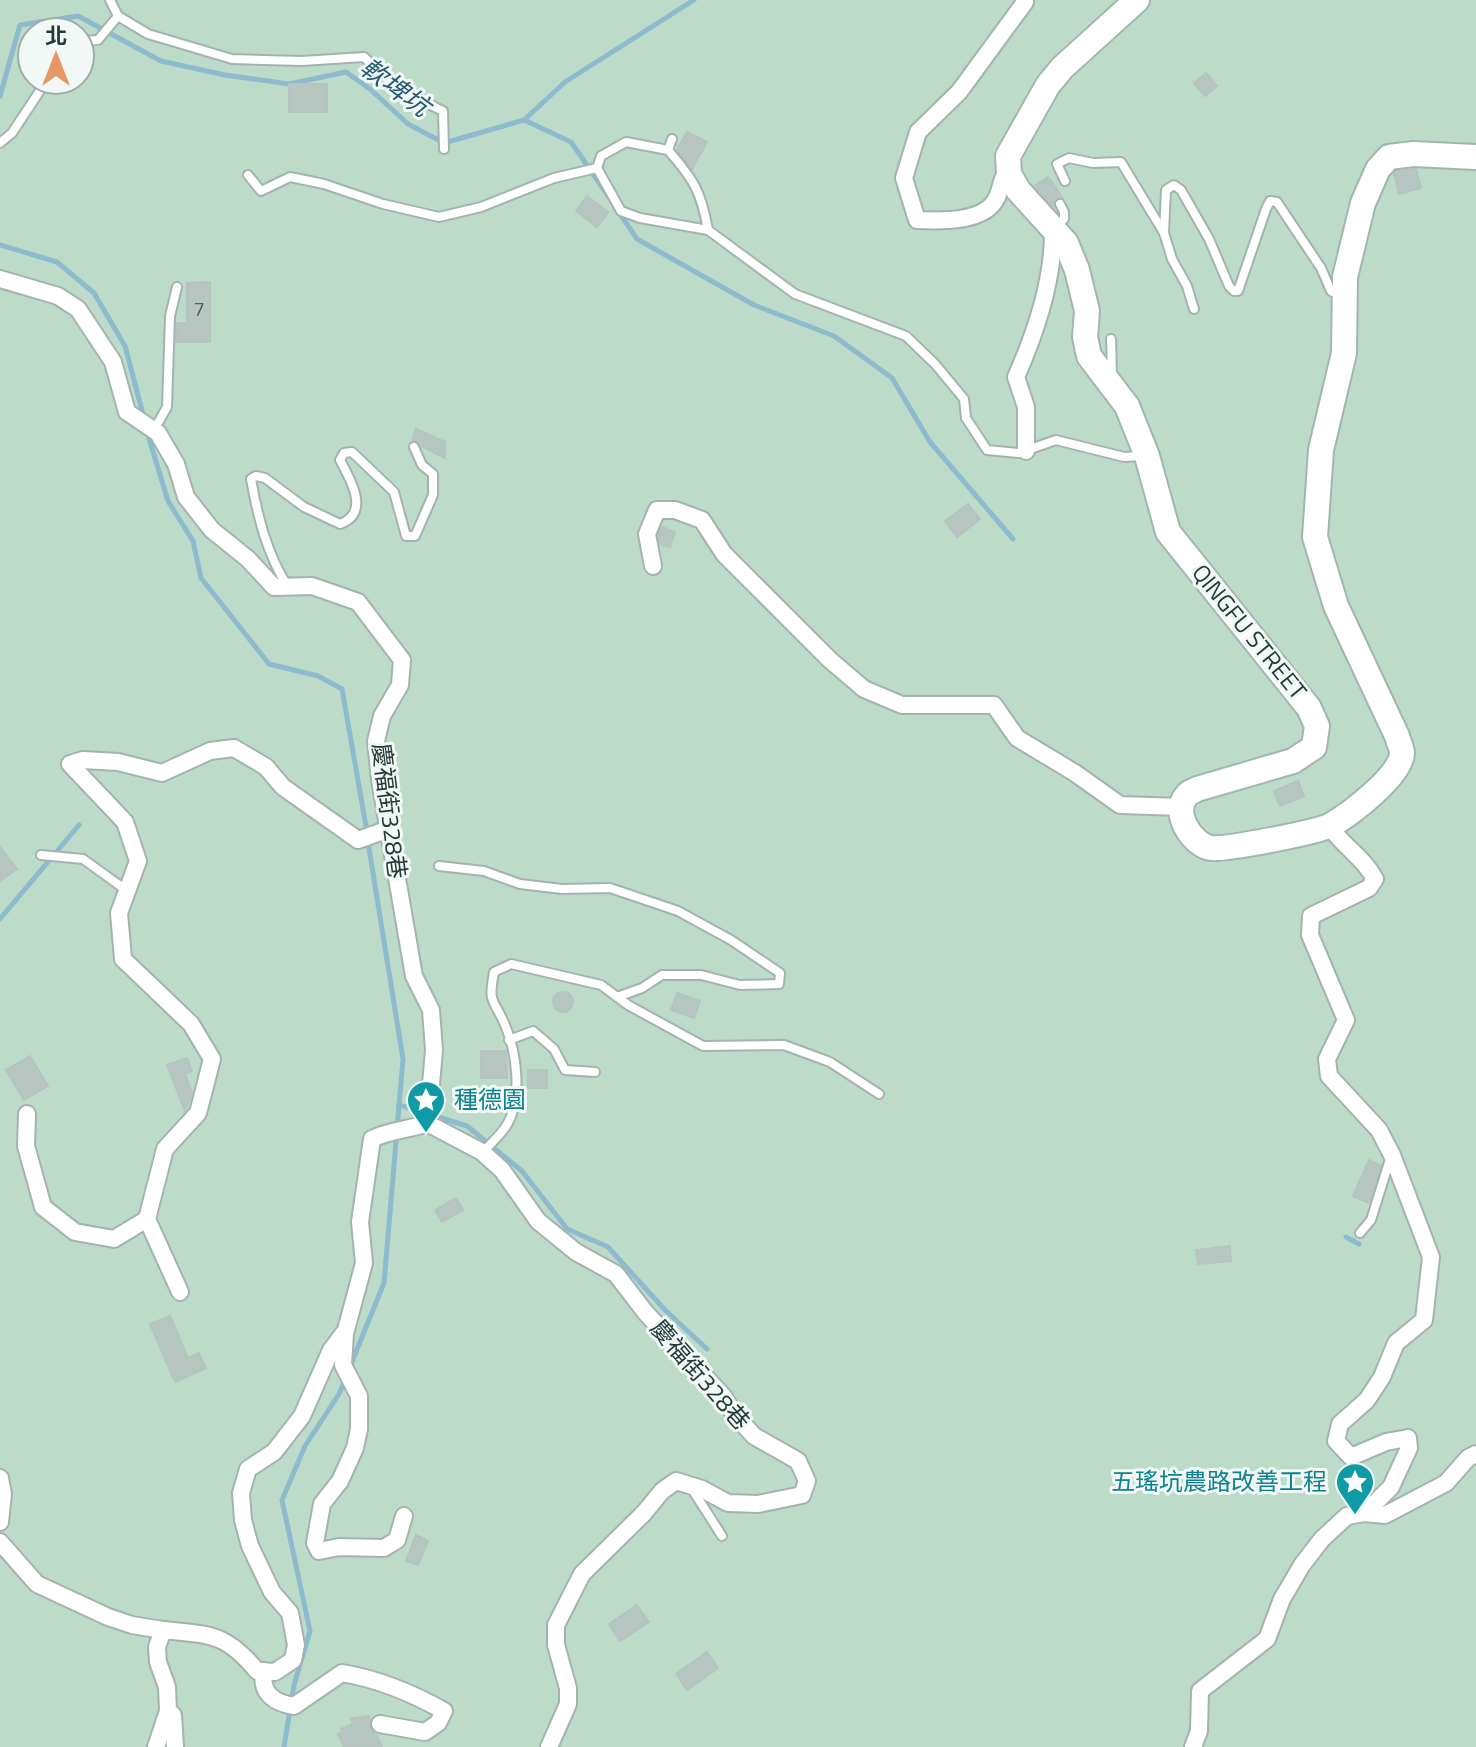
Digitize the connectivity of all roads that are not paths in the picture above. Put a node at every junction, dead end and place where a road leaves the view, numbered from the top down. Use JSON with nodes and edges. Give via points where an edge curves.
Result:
{"nodes":[{"id":1,"x":110,"y":0,"type":"edge"},
{"id":2,"x":1137,"y":0,"type":"edge"},
{"id":3,"x":1025,"y":2,"type":"dead end"},
{"id":4,"x":118,"y":16,"type":"junction"},
{"id":5,"x":96,"y":40,"type":"edge"},
{"id":6,"x":36,"y":96,"type":"edge"},
{"id":7,"x":672,"y":139,"type":"dead end"},
{"id":8,"x":0,"y":143,"type":"edge"},
{"id":9,"x":444,"y":149,"type":"dead end"},
{"id":10,"x":668,"y":150,"type":"junction"},
{"id":11,"x":1476,"y":157,"type":"edge"},
{"id":12,"x":597,"y":168,"type":"junction"},
{"id":13,"x":1009,"y":168,"type":"junction"},
{"id":14,"x":248,"y":175,"type":"dead end"},
{"id":15,"x":1065,"y":181,"type":"dead end"},
{"id":16,"x":1060,"y":204,"type":"dead end"},
{"id":17,"x":1053,"y":228,"type":"junction"},
{"id":18,"x":708,"y":230,"type":"junction"},
{"id":19,"x":1164,"y":233,"type":"junction"},
{"id":20,"x":0,"y":279,"type":"edge"},
{"id":21,"x":177,"y":287,"type":"dead end"},
{"id":22,"x":1346,"y":297,"type":"junction"},
{"id":23,"x":1194,"y":309,"type":"dead end"},
{"id":24,"x":1111,"y":339,"type":"dead end"},
{"id":25,"x":1114,"y":389,"type":"junction"},
{"id":26,"x":154,"y":430,"type":"junction"},
{"id":27,"x":414,"y":447,"type":"dead end"},
{"id":28,"x":1026,"y":451,"type":"junction"},
{"id":29,"x":1147,"y":456,"type":"junction"},
{"id":30,"x":653,"y":566,"type":"dead end"},
{"id":31,"x":288,"y":587,"type":"junction"},
{"id":32,"x":1181,"y":807,"type":"junction"},
{"id":33,"x":1329,"y":826,"type":"junction"},
{"id":34,"x":383,"y":831,"type":"junction"},
{"id":35,"x":41,"y":855,"type":"dead end"},
{"id":36,"x":439,"y":866,"type":"dead end"},
{"id":37,"x":127,"y":890,"type":"junction"},
{"id":38,"x":617,"y":997,"type":"junction"},
{"id":39,"x":509,"y":1040,"type":"junction"},
{"id":40,"x":595,"y":1072,"type":"dead end"},
{"id":41,"x":879,"y":1094,"type":"dead end"},
{"id":42,"x":27,"y":1114,"type":"dead end"},
{"id":43,"x":428,"y":1117,"type":"junction"},
{"id":44,"x":483,"y":1152,"type":"junction"},
{"id":45,"x":1392,"y":1155,"type":"junction"},
{"id":46,"x":147,"y":1219,"type":"junction"},
{"id":47,"x":1360,"y":1233,"type":"dead end"},
{"id":48,"x":180,"y":1292,"type":"dead end"},
{"id":49,"x":346,"y":1330,"type":"junction"},
{"id":50,"x":1476,"y":1454,"type":"edge"},
{"id":51,"x":0,"y":1478,"type":"edge"},
{"id":52,"x":689,"y":1486,"type":"junction"},
{"id":53,"x":1365,"y":1513,"type":"junction"},
{"id":54,"x":404,"y":1516,"type":"dead end"},
{"id":55,"x":0,"y":1522,"type":"edge"},
{"id":56,"x":722,"y":1536,"type":"dead end"},
{"id":57,"x":0,"y":1542,"type":"edge"},
{"id":58,"x":163,"y":1630,"type":"junction"},
{"id":59,"x":264,"y":1671,"type":"junction"},
{"id":60,"x":168,"y":1711,"type":"junction"},
{"id":61,"x":380,"y":1724,"type":"dead end"},
{"id":62,"x":156,"y":1747,"type":"edge"},
{"id":63,"x":175,"y":1747,"type":"edge"},
{"id":64,"x":549,"y":1747,"type":"edge"},
{"id":65,"x":1193,"y":1747,"type":"edge"}],
"edges":[{"from":1,"to":4,"type":"lane"},
{"from":2,"to":13,"type":"street","via":[[1048,85],[1008,156]]},
{"from":3,"to":13,"type":"street","via":[[959,92],[918,132],[904,178],[917,220],[946,221],[981,213],[996,201]]},
{"from":4,"to":5,"type":"lane"},
{"from":4,"to":9,"type":"lane","via":[[148,34],[232,59],[364,57],[399,90],[443,111]]},
{"from":6,"to":8,"type":"lane"},
{"from":7,"to":10,"type":"lane"},
{"from":10,"to":12,"type":"lane","via":[[626,142],[601,156]]},
{"from":10,"to":18,"type":"lane","via":[[693,180]]},
{"from":11,"to":22,"type":"street","via":[[1389,157],[1363,203],[1345,277]]},
{"from":12,"to":14,"type":"lane","via":[[439,217],[290,177],[261,191]]},
{"from":12,"to":18,"type":"lane","via":[[621,211]]},
{"from":13,"to":17,"type":"street","name":"QINGFU STREET","via":[[1018,190]]},
{"from":15,"to":19,"type":"lane","via":[[1057,164],[1069,158],[1121,162]]},
{"from":16,"to":17,"type":"lane","via":[[1064,219]]},
{"from":17,"to":25,"type":"street","name":"QINGFU STREET","via":[[1077,270],[1087,311],[1089,356]]},
{"from":17,"to":28,"type":"street","via":[[1054,259],[1032,342],[1016,377],[1026,407]]},
{"from":18,"to":28,"type":"lane","via":[[795,294],[906,336],[964,399],[966,418],[987,450]]},
{"from":19,"to":22,"type":"lane","via":[[1166,190],[1174,185],[1209,239],[1229,286],[1238,291],[1266,209],[1270,201],[1277,202],[1331,291]]},
{"from":19,"to":23,"type":"lane"},
{"from":20,"to":26,"type":"street","name":"慶福街328巷","via":[[58,296],[78,309],[113,362],[127,412]]},
{"from":21,"to":26,"type":"lane","via":[[170,316],[167,407]]},
{"from":22,"to":33,"type":"street","via":[[1344,353],[1321,450],[1315,537],[1336,606],[1402,753],[1397,771],[1386,783]]},
{"from":24,"to":25,"type":"lane"},
{"from":25,"to":29,"type":"street","name":"QINGFU STREET","via":[[1127,406]]},
{"from":26,"to":31,"type":"street","name":"慶福街328巷","via":[[176,464],[186,497],[212,530],[274,587]]},
{"from":27,"to":31,"type":"lane","via":[[433,474],[433,495],[415,536],[406,536],[394,492],[352,452],[340,460],[353,484],[356,510],[340,524],[291,499],[265,478],[251,479],[271,558]]},
{"from":28,"to":29,"type":"lane","via":[[1056,440],[1124,457]]},
{"from":29,"to":32,"type":"street","name":"QINGFU STREET","via":[[1168,532],[1309,708],[1317,726],[1314,747],[1293,761],[1197,789]]},
{"from":30,"to":32,"type":"street","via":[[647,534],[657,510],[702,520],[724,554],[864,689],[902,705],[994,705],[1017,738],[1120,805]]},
{"from":31,"to":34,"type":"street","name":"慶福街328巷","via":[[312,586],[358,602],[402,660],[400,685],[382,716],[376,741]]},
{"from":32,"to":33,"type":"street","via":[[1187,830],[1208,848]]},
{"from":33,"to":45,"type":"street","via":[[1375,879],[1369,888],[1311,916],[1310,935],[1346,1020],[1327,1059],[1329,1076],[1362,1108]]},
{"from":34,"to":37,"type":"street","name":"慶福街328巷","via":[[358,840],[234,748],[210,751],[162,773],[118,762],[70,764],[125,822],[138,861]]},
{"from":34,"to":43,"type":"street","name":"慶福街328巷","via":[[414,976],[431,1010],[434,1050]]},
{"from":35,"to":37,"type":"lane","via":[[83,859]]},
{"from":36,"to":38,"type":"lane","via":[[484,871],[534,886],[610,888],[678,911],[780,973],[779,984],[740,985],[701,975],[662,975]]},
{"from":37,"to":46,"type":"street","name":"慶福街328巷","via":[[119,913],[123,959],[191,1024],[212,1059],[198,1113],[165,1149]]},
{"from":38,"to":39,"type":"lane","via":[[601,985],[511,964],[494,972],[489,997]]},
{"from":38,"to":41,"type":"lane","via":[[703,1046],[784,1045],[830,1062]]},
{"from":39,"to":40,"type":"lane","via":[[533,1031],[554,1049],[565,1070]]},
{"from":39,"to":44,"type":"lane","via":[[515,1105],[506,1127]]},
{"from":42,"to":46,"type":"street","via":[[26,1146],[43,1207],[75,1232],[114,1239]]},
{"from":43,"to":44,"type":"street","name":"慶福街328巷"},
{"from":43,"to":49,"type":"street","via":[[406,1131],[372,1139],[360,1222],[364,1263]]},
{"from":44,"to":52,"type":"street","name":"慶福街328巷","via":[[538,1221],[576,1252],[616,1274],[754,1436],[798,1461],[807,1481],[802,1495],[758,1504],[728,1503]]},
{"from":45,"to":47,"type":"lane","via":[[1371,1220]]},
{"from":45,"to":53,"type":"street","via":[[1431,1257],[1424,1320],[1396,1343],[1367,1400],[1340,1424],[1336,1441],[1351,1457],[1408,1438],[1409,1448],[1391,1487]]},
{"from":46,"to":48,"type":"street"},
{"from":49,"to":54,"type":"street","via":[[343,1365],[359,1396],[359,1429],[340,1481],[322,1504],[315,1543],[319,1551],[384,1548],[397,1540]]},
{"from":49,"to":59,"type":"street","via":[[331,1350],[302,1416],[274,1452],[248,1469],[241,1493],[250,1546],[272,1592],[290,1613],[295,1635],[293,1660],[275,1672]]},
{"from":50,"to":53,"type":"street","via":[[1446,1483],[1385,1515]]},
{"from":51,"to":55,"type":"street"},
{"from":52,"to":56,"type":"lane"},
{"from":52,"to":64,"type":"street","via":[[676,1481],[662,1491],[582,1574],[569,1598],[556,1625],[568,1704]]},
{"from":53,"to":65,"type":"street","via":[[1347,1516],[1322,1539],[1282,1599],[1267,1639],[1200,1691]]},
{"from":57,"to":58,"type":"street","via":[[37,1584],[108,1617]]},
{"from":58,"to":59,"type":"street","via":[[214,1635],[257,1671]]},
{"from":58,"to":60,"type":"street","via":[[157,1647]]},
{"from":59,"to":61,"type":"street","via":[[268,1695],[288,1705],[342,1673],[371,1678],[444,1711],[425,1732]]},
{"from":60,"to":62,"type":"street"},
{"from":60,"to":63,"type":"street","via":[[173,1715]]}]}
